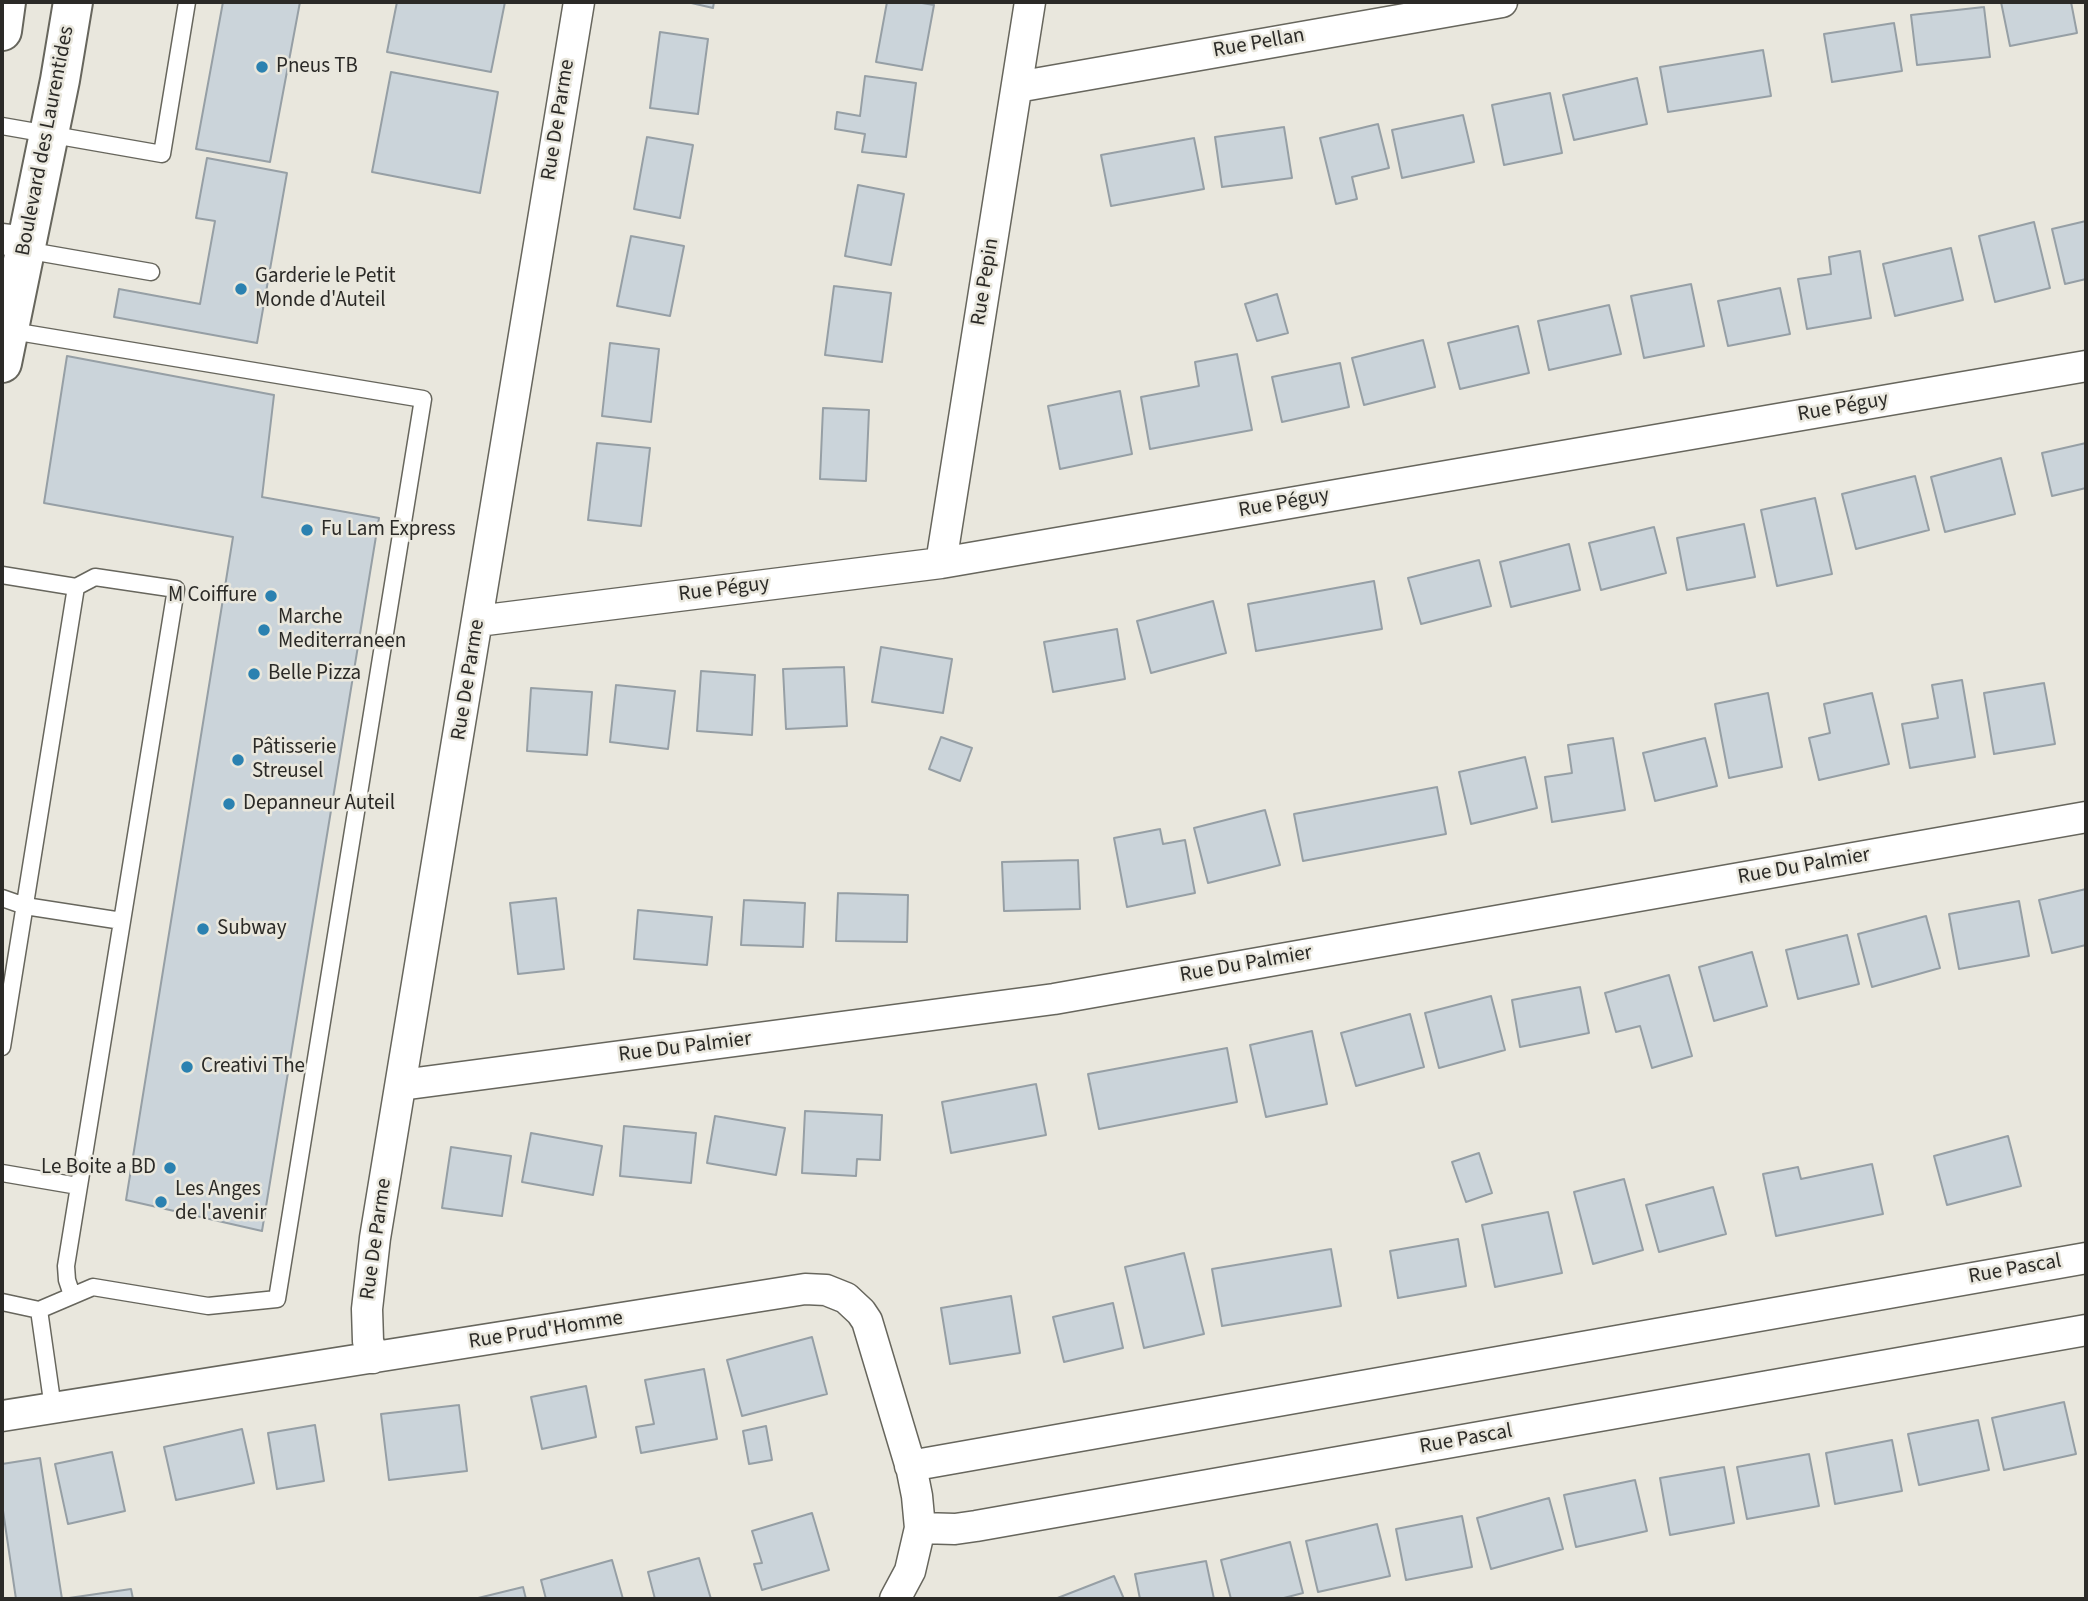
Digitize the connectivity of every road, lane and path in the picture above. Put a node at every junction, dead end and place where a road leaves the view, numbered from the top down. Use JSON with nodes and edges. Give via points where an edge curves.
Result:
{"nodes":[{"id":1,"x":6,"y":2,"type":"edge"},
{"id":2,"x":73,"y":2,"type":"edge"},
{"id":3,"x":187,"y":2,"type":"edge"},
{"id":4,"x":579,"y":2,"type":"edge"},
{"id":5,"x":1030,"y":2,"type":"edge"},
{"id":6,"x":1502,"y":2,"type":"edge"},
{"id":7,"x":2,"y":31,"type":"edge"},
{"id":8,"x":1017,"y":87,"type":"junction"},
{"id":9,"x":2,"y":125,"type":"edge"},
{"id":10,"x":49,"y":134,"type":"junction"},
{"id":11,"x":14,"y":241,"type":"edge"},
{"id":12,"x":151,"y":272,"type":"dead end"},
{"id":13,"x":6,"y":325,"type":"edge"},
{"id":14,"x":2086,"y":366,"type":"edge"},
{"id":15,"x":941,"y":563,"type":"junction"},
{"id":16,"x":2,"y":575,"type":"edge"},
{"id":17,"x":76,"y":587,"type":"junction"},
{"id":18,"x":478,"y":621,"type":"junction"},
{"id":19,"x":2086,"y":817,"type":"edge"},
{"id":20,"x":2,"y":898,"type":"edge"},
{"id":21,"x":25,"y":906,"type":"junction"},
{"id":22,"x":122,"y":921,"type":"junction"},
{"id":23,"x":2,"y":1048,"type":"edge"},
{"id":24,"x":401,"y":1085,"type":"junction"},
{"id":25,"x":2,"y":1173,"type":"edge"},
{"id":26,"x":78,"y":1186,"type":"junction"},
{"id":27,"x":2086,"y":1258,"type":"edge"},
{"id":28,"x":72,"y":1295,"type":"junction"},
{"id":29,"x":2,"y":1302,"type":"edge"},
{"id":30,"x":39,"y":1310,"type":"junction"},
{"id":31,"x":2086,"y":1330,"type":"edge"},
{"id":32,"x":373,"y":1358,"type":"junction"},
{"id":33,"x":53,"y":1408,"type":"junction"},
{"id":34,"x":2,"y":1416,"type":"edge"},
{"id":35,"x":910,"y":1466,"type":"junction"},
{"id":36,"x":920,"y":1528,"type":"junction"},
{"id":37,"x":895,"y":1599,"type":"edge"}],
"edges":[{"from":1,"to":7,"type":"main road"},
{"from":2,"to":10,"type":"main road","name":"Boulevard des Laurentides"},
{"from":3,"to":10,"type":"lane","via":[[162,154]]},
{"from":4,"to":18,"type":"street","name":"Rue De Parme"},
{"from":5,"to":8,"type":"street","name":"Rue Pepin"},
{"from":6,"to":8,"type":"street","name":"Rue Pellan"},
{"from":8,"to":15,"type":"street","name":"Rue Pepin"},
{"from":9,"to":10,"type":"lane"},
{"from":10,"to":11,"type":"main road","name":"Boulevard des Laurentides"},
{"from":11,"to":12,"type":"lane"},
{"from":11,"to":13,"type":"main road","name":"Boulevard des Laurentides"},
{"from":13,"to":28,"type":"lane","via":[[423,399],[277,1300],[208,1306],[93,1287]]},
{"from":14,"to":15,"type":"street","name":"Rue Péguy"},
{"from":15,"to":18,"type":"street","name":"Rue Péguy"},
{"from":16,"to":17,"type":"lane"},
{"from":17,"to":21,"type":"lane"},
{"from":17,"to":22,"type":"lane","via":[[95,577],[176,589]]},
{"from":18,"to":24,"type":"street","name":"Rue De Parme"},
{"from":19,"to":24,"type":"street","name":"Rue Du Palmier","via":[[1054,999]]},
{"from":20,"to":21,"type":"lane"},
{"from":21,"to":22,"type":"lane"},
{"from":21,"to":23,"type":"lane"},
{"from":22,"to":26,"type":"lane"},
{"from":24,"to":32,"type":"street","name":"Rue De Parme","via":[[367,1292]]},
{"from":25,"to":26,"type":"lane"},
{"from":26,"to":28,"type":"lane","via":[[66,1266]]},
{"from":27,"to":35,"type":"street","name":"Rue Pascal"},
{"from":28,"to":30,"type":"lane"},
{"from":29,"to":30,"type":"lane"},
{"from":30,"to":33,"type":"lane"},
{"from":31,"to":36,"type":"street","name":"Rue Pascal","via":[[989,1524]]},
{"from":32,"to":33,"type":"street","name":"Rue Prud'Homme"},
{"from":32,"to":35,"type":"street","name":"Rue Prud'Homme","via":[[805,1289],[826,1290],[846,1298],[867,1321]]},
{"from":33,"to":34,"type":"street","name":"Rue Prud'Homme"},
{"from":35,"to":36,"type":"street","name":"Rue Prud'Homme"},
{"from":36,"to":37,"type":"street","via":[[911,1570]]}]}
